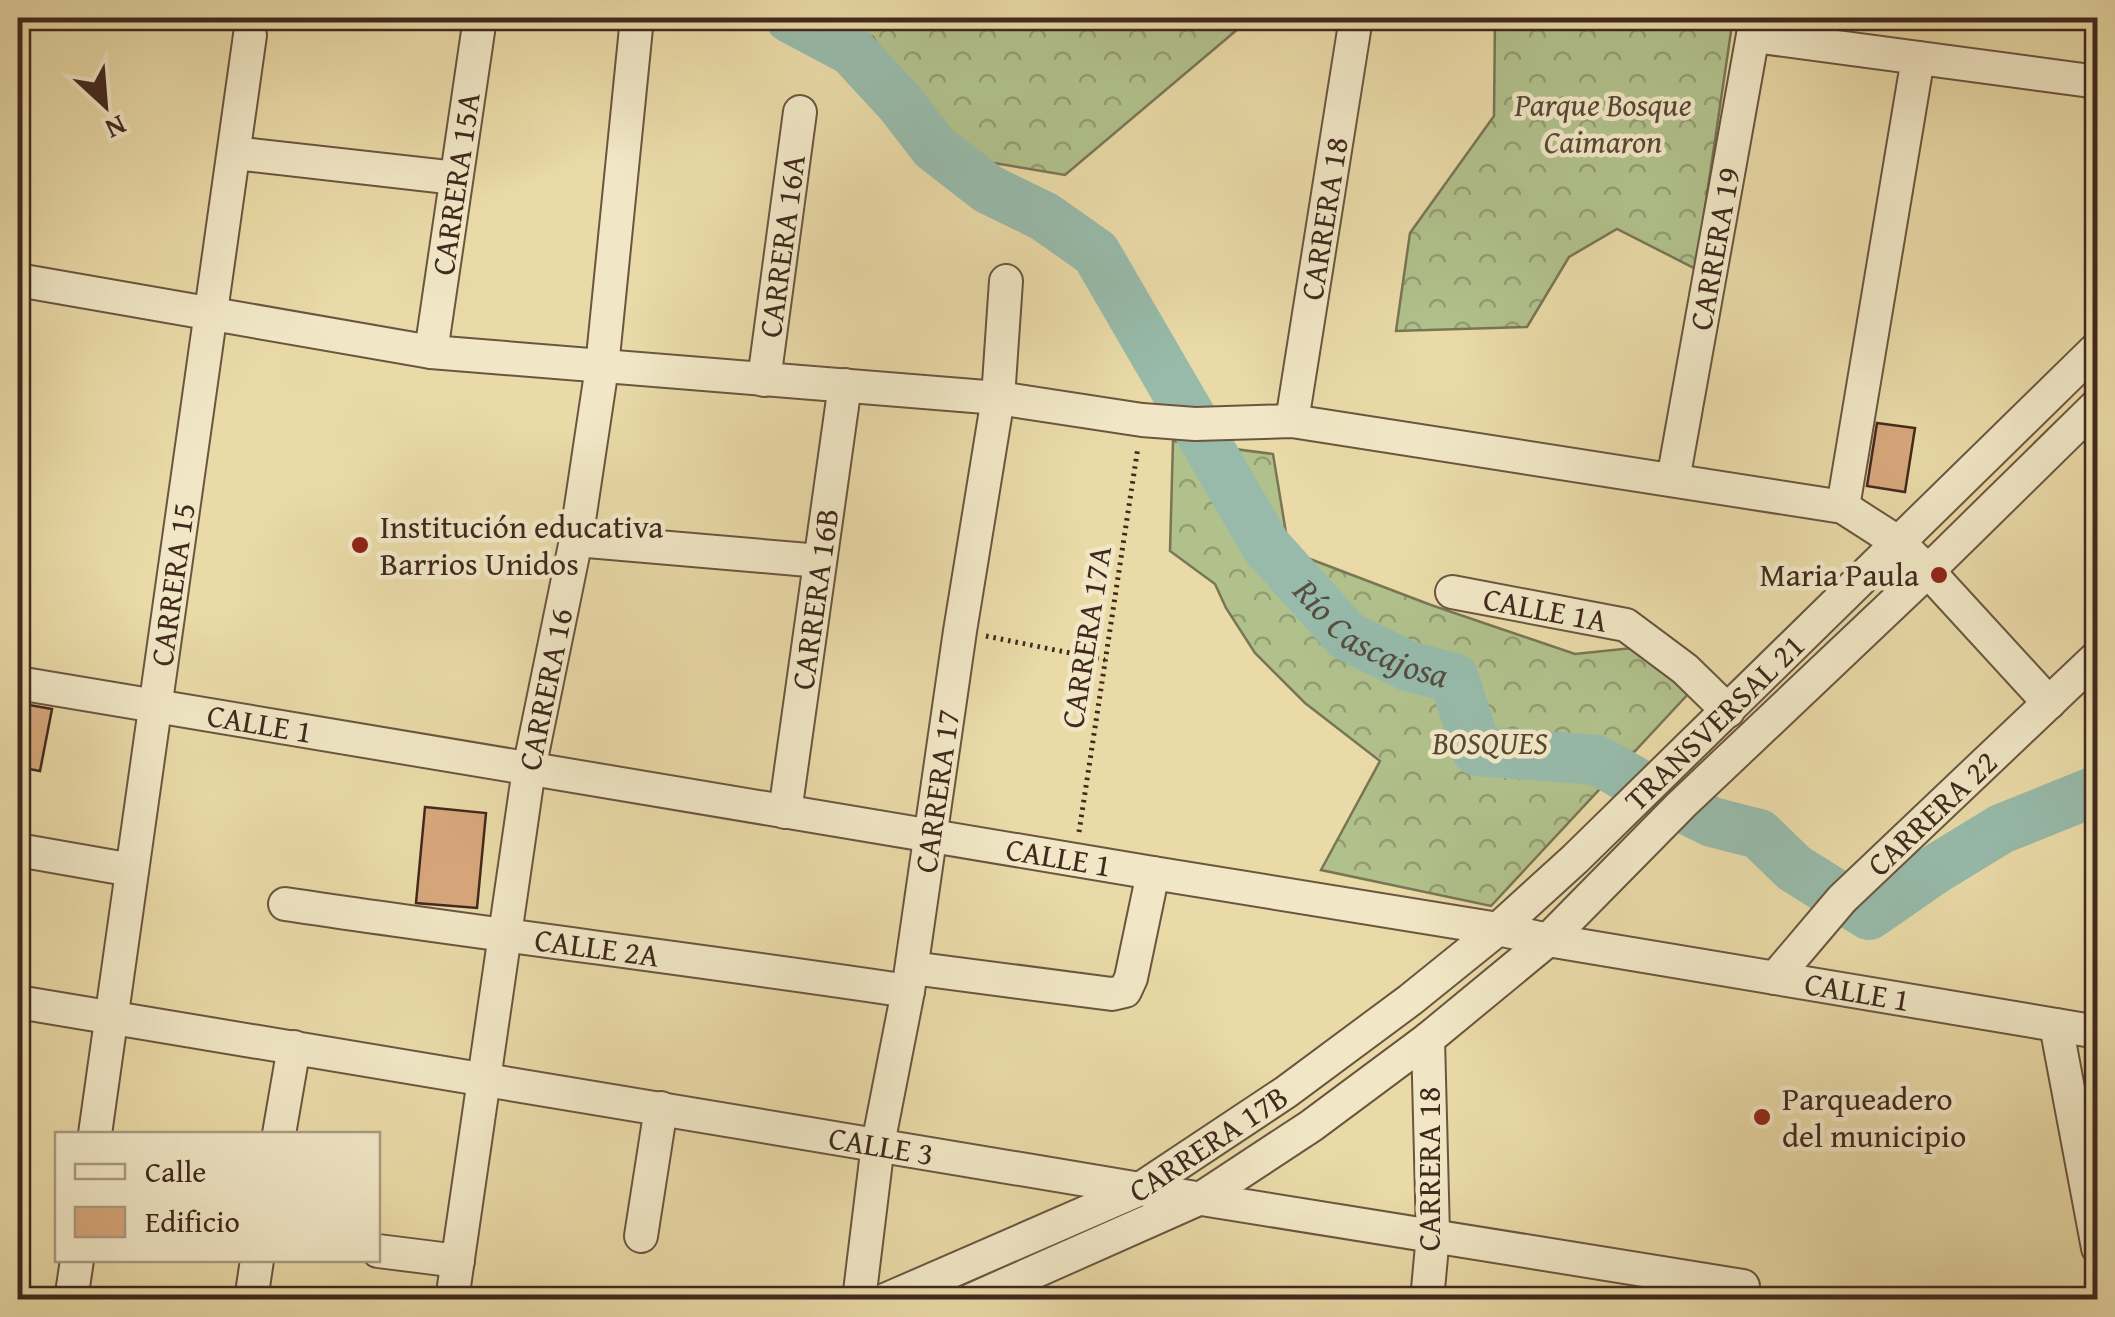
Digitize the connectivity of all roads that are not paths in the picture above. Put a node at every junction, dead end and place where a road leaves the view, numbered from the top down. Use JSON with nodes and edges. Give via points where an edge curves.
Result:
{"nodes":[{"id":1,"x":480,"y":18,"type":"edge"},
{"id":2,"x":637,"y":18,"type":"edge"},
{"id":3,"x":1356,"y":18,"type":"edge"},
{"id":4,"x":1755,"y":27,"type":"edge"},
{"id":5,"x":250,"y":35,"type":"dead end"},
{"id":6,"x":1918,"y":58,"type":"junction"},
{"id":7,"x":2098,"y":82,"type":"edge"},
{"id":8,"x":800,"y":112,"type":"dead end"},
{"id":9,"x":234,"y":153,"type":"junction"},
{"id":10,"x":456,"y":178,"type":"junction"},
{"id":11,"x":18,"y":280,"type":"edge"},
{"id":12,"x":1006,"y":281,"type":"dead end"},
{"id":13,"x":210,"y":313,"type":"junction"},
{"id":14,"x":2098,"y":347,"type":"edge"},
{"id":15,"x":431,"y":352,"type":"junction"},
{"id":16,"x":602,"y":366,"type":"junction"},
{"id":17,"x":764,"y":380,"type":"junction"},
{"id":18,"x":845,"y":385,"type":"junction"},
{"id":19,"x":998,"y":398,"type":"junction"},
{"id":20,"x":2098,"y":404,"type":"edge"},
{"id":21,"x":1292,"y":421,"type":"junction"},
{"id":22,"x":1673,"y":480,"type":"junction"},
{"id":23,"x":1844,"y":507,"type":"junction"},
{"id":24,"x":576,"y":540,"type":"junction"},
{"id":25,"x":1899,"y":542,"type":"junction"},
{"id":26,"x":820,"y":561,"type":"junction"},
{"id":27,"x":1928,"y":571,"type":"junction"},
{"id":28,"x":1452,"y":592,"type":"dead end"},
{"id":29,"x":2098,"y":656,"type":"edge"},
{"id":30,"x":18,"y":683,"type":"edge"},
{"id":31,"x":2049,"y":703,"type":"junction"},
{"id":32,"x":155,"y":706,"type":"junction"},
{"id":33,"x":1725,"y":713,"type":"junction"},
{"id":34,"x":529,"y":769,"type":"junction"},
{"id":35,"x":786,"y":812,"type":"junction"},
{"id":36,"x":932,"y":836,"type":"junction"},
{"id":37,"x":18,"y":850,"type":"edge"},
{"id":38,"x":132,"y":870,"type":"junction"},
{"id":39,"x":1154,"y":874,"type":"junction"},
{"id":40,"x":285,"y":904,"type":"dead end"},
{"id":41,"x":1498,"y":929,"type":"junction"},
{"id":42,"x":504,"y":936,"type":"junction"},
{"id":43,"x":1548,"y":940,"type":"junction"},
{"id":44,"x":1775,"y":978,"type":"junction"},
{"id":45,"x":910,"y":980,"type":"junction"},
{"id":46,"x":18,"y":1002,"type":"edge"},
{"id":47,"x":111,"y":1017,"type":"junction"},
{"id":48,"x":2056,"y":1025,"type":"junction"},
{"id":49,"x":2098,"y":1032,"type":"edge"},
{"id":50,"x":1428,"y":1039,"type":"junction"},
{"id":51,"x":294,"y":1047,"type":"junction"},
{"id":52,"x":486,"y":1079,"type":"junction"},
{"id":53,"x":660,"y":1108,"type":"junction"},
{"id":54,"x":95,"y":1132,"type":"edge"},
{"id":55,"x":278,"y":1132,"type":"edge"},
{"id":56,"x":878,"y":1144,"type":"junction"},
{"id":57,"x":1140,"y":1189,"type":"junction"},
{"id":58,"x":1203,"y":1197,"type":"junction"},
{"id":59,"x":1432,"y":1235,"type":"junction"},
{"id":60,"x":641,"y":1236,"type":"dead end"},
{"id":61,"x":2098,"y":1248,"type":"edge"},
{"id":62,"x":380,"y":1252,"type":"edge"},
{"id":63,"x":458,"y":1261,"type":"junction"},
{"id":64,"x":77,"y":1262,"type":"edge"},
{"id":65,"x":257,"y":1262,"type":"edge"},
{"id":66,"x":1744,"y":1286,"type":"dead end"},
{"id":67,"x":71,"y":1300,"type":"edge"},
{"id":68,"x":251,"y":1300,"type":"edge"},
{"id":69,"x":452,"y":1300,"type":"edge"},
{"id":70,"x":860,"y":1300,"type":"edge"},
{"id":71,"x":885,"y":1300,"type":"edge"},
{"id":72,"x":971,"y":1300,"type":"edge"},
{"id":73,"x":1427,"y":1300,"type":"edge"}],
"edges":[{"from":1,"to":10,"type":"street","name":"CARRERA 15A"},
{"from":2,"to":16,"type":"street","name":"CARRERA 16"},
{"from":3,"to":21,"type":"street","name":"CARRERA 18"},
{"from":4,"to":6,"type":"street"},
{"from":4,"to":22,"type":"street","name":"CARRERA 19"},
{"from":5,"to":9,"type":"street","name":"CARRERA 15"},
{"from":6,"to":7,"type":"street"},
{"from":6,"to":23,"type":"street"},
{"from":8,"to":17,"type":"street","name":"CARRERA 16A"},
{"from":9,"to":10,"type":"street"},
{"from":9,"to":13,"type":"street","name":"CARRERA 15"},
{"from":10,"to":15,"type":"street","name":"CARRERA 15A"},
{"from":11,"to":13,"type":"street"},
{"from":12,"to":19,"type":"street","name":"CARRERA 17"},
{"from":13,"to":15,"type":"street"},
{"from":13,"to":32,"type":"street","name":"CARRERA 15"},
{"from":14,"to":25,"type":"street","name":"TRANSVERSAL 21"},
{"from":15,"to":16,"type":"street"},
{"from":16,"to":17,"type":"street"},
{"from":16,"to":24,"type":"street","name":"CARRERA 16"},
{"from":17,"to":18,"type":"street"},
{"from":18,"to":19,"type":"street"},
{"from":18,"to":26,"type":"street","name":"CARRERA 16B"},
{"from":19,"to":21,"type":"street","via":[[1142,420]]},
{"from":19,"to":36,"type":"street","name":"CARRERA 17"},
{"from":20,"to":27,"type":"street"},
{"from":21,"to":22,"type":"street"},
{"from":22,"to":23,"type":"street"},
{"from":23,"to":25,"type":"street"},
{"from":24,"to":26,"type":"street"},
{"from":24,"to":34,"type":"street","name":"CARRERA 16"},
{"from":25,"to":27,"type":"street"},
{"from":25,"to":33,"type":"street","name":"TRANSVERSAL 21"},
{"from":26,"to":35,"type":"street","name":"CARRERA 16B"},
{"from":27,"to":31,"type":"street"},
{"from":27,"to":43,"type":"street","name":"CARRERA 17B"},
{"from":28,"to":33,"type":"street","name":"CALLE 1A","via":[[1626,625],[1685,669]]},
{"from":29,"to":31,"type":"street","name":"CARRERA 22"},
{"from":30,"to":32,"type":"street","name":"CALLE 1"},
{"from":31,"to":44,"type":"street","name":"CARRERA 22","via":[[1842,899]]},
{"from":32,"to":34,"type":"street","name":"CALLE 1"},
{"from":32,"to":38,"type":"street","name":"CARRERA 15"},
{"from":33,"to":41,"type":"street","name":"TRANSVERSAL 21"},
{"from":34,"to":35,"type":"street","name":"CALLE 1"},
{"from":34,"to":42,"type":"street","name":"CARRERA 16"},
{"from":35,"to":36,"type":"street","name":"CALLE 1"},
{"from":36,"to":39,"type":"street","name":"CALLE 1"},
{"from":36,"to":45,"type":"street","name":"CARRERA 17"},
{"from":37,"to":38,"type":"street"},
{"from":38,"to":47,"type":"street","name":"CARRERA 15"},
{"from":39,"to":41,"type":"street","name":"CALLE 1"},
{"from":39,"to":45,"type":"street","name":"CALLE 2A","via":[[1124,991]]},
{"from":40,"to":42,"type":"street","name":"CALLE 2A"},
{"from":41,"to":43,"type":"street","name":"CALLE 1"},
{"from":41,"to":57,"type":"street","name":"CARRERA 17B","via":[[1286,1092]]},
{"from":42,"to":45,"type":"street","name":"CALLE 2A"},
{"from":42,"to":52,"type":"street","name":"CARRERA 16"},
{"from":43,"to":44,"type":"street","name":"CALLE 1"},
{"from":43,"to":50,"type":"street","name":"CARRERA 17B"},
{"from":44,"to":48,"type":"street","name":"CALLE 1"},
{"from":45,"to":56,"type":"street","name":"CARRERA 17"},
{"from":46,"to":47,"type":"street","name":"CALLE 3"},
{"from":47,"to":51,"type":"street","name":"CALLE 3"},
{"from":47,"to":54,"type":"street","name":"CARRERA 15"},
{"from":48,"to":49,"type":"street","name":"CALLE 1"},
{"from":48,"to":61,"type":"street"},
{"from":50,"to":58,"type":"street","name":"CARRERA 17B"},
{"from":50,"to":59,"type":"street","name":"CARRERA 18"},
{"from":51,"to":52,"type":"street","name":"CALLE 3"},
{"from":51,"to":55,"type":"street"},
{"from":52,"to":53,"type":"street","name":"CALLE 3"},
{"from":52,"to":63,"type":"street","name":"CARRERA 16"},
{"from":53,"to":56,"type":"street","name":"CALLE 3"},
{"from":53,"to":60,"type":"street"},
{"from":56,"to":57,"type":"street","name":"CALLE 3"},
{"from":56,"to":70,"type":"street","name":"CARRERA 17"},
{"from":57,"to":58,"type":"street","name":"CALLE 3"},
{"from":57,"to":71,"type":"street","name":"CARRERA 17B"},
{"from":58,"to":59,"type":"street","name":"CALLE 3"},
{"from":58,"to":72,"type":"street","name":"CARRERA 17B"},
{"from":59,"to":66,"type":"street","name":"CALLE 3"},
{"from":59,"to":73,"type":"street","name":"CARRERA 18"},
{"from":62,"to":63,"type":"street"},
{"from":63,"to":69,"type":"street","name":"CARRERA 16"},
{"from":64,"to":67,"type":"street"},
{"from":65,"to":68,"type":"street"}]}
